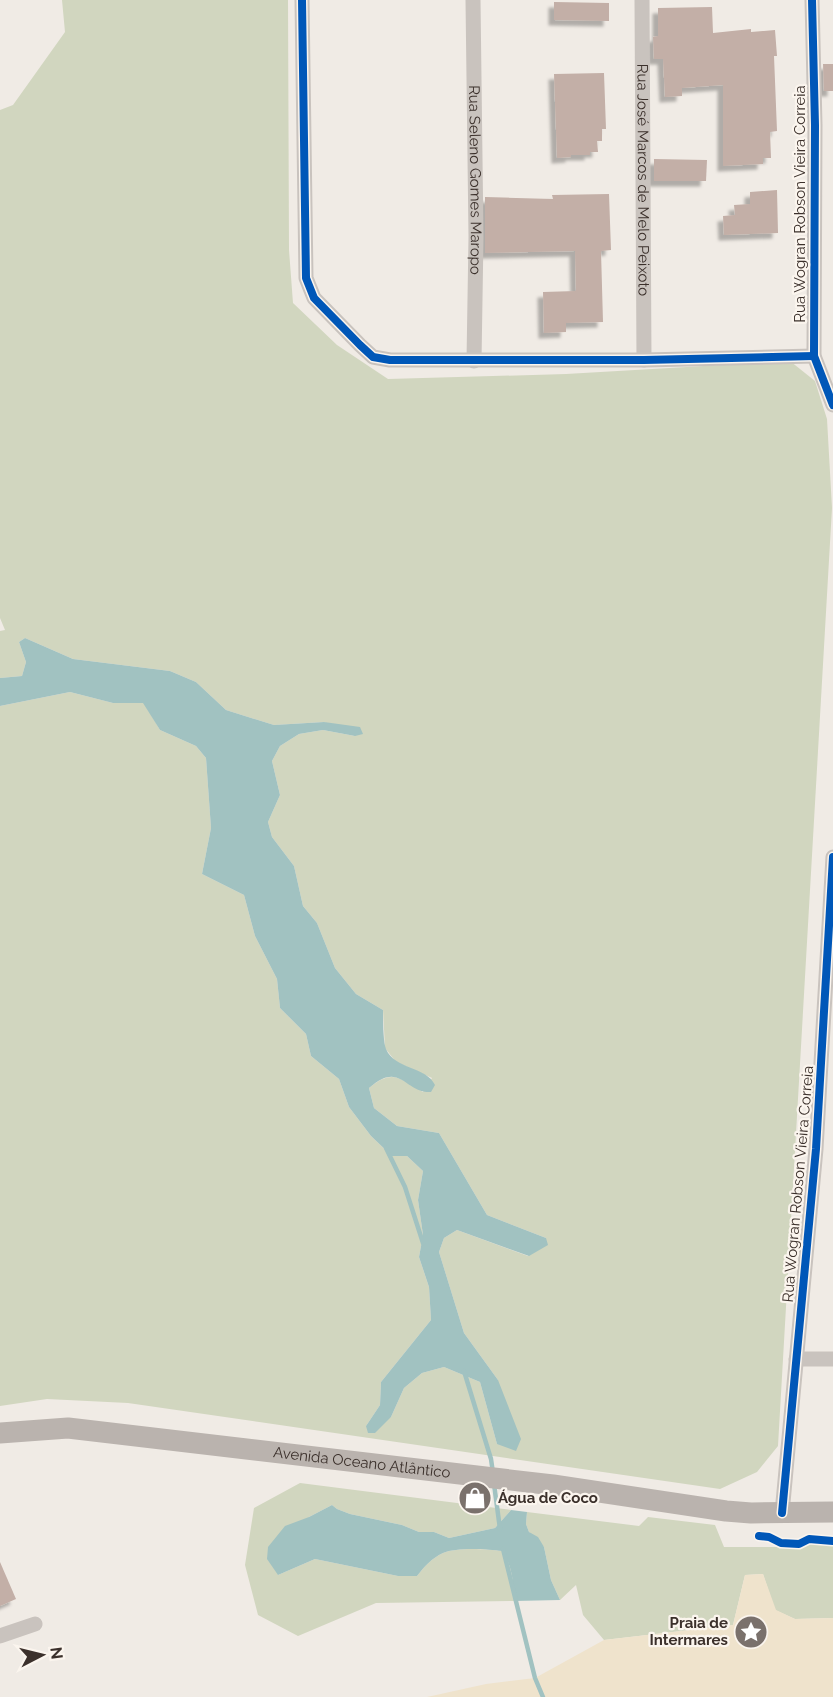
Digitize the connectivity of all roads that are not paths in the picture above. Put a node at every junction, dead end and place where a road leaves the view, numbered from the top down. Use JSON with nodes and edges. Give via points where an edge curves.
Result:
{"nodes":[{"id":1,"x":302,"y":0,"type":"edge"},
{"id":2,"x":473,"y":0,"type":"edge"},
{"id":3,"x":642,"y":0,"type":"edge"},
{"id":4,"x":812,"y":0,"type":"edge"},
{"id":5,"x":814,"y":356,"type":"junction"},
{"id":6,"x":644,"y":360,"type":"junction"},
{"id":7,"x":474,"y":361,"type":"junction"},
{"id":8,"x":833,"y":405,"type":"edge"},
{"id":9,"x":833,"y":857,"type":"edge"},
{"id":10,"x":796,"y":1359,"type":"junction"},
{"id":11,"x":833,"y":1359,"type":"edge"},
{"id":12,"x":0,"y":1433,"type":"edge"},
{"id":13,"x":833,"y":1512,"type":"edge"},
{"id":14,"x":782,"y":1513,"type":"junction"},
{"id":15,"x":35,"y":1624,"type":"dead end"},
{"id":16,"x":0,"y":1636,"type":"edge"}],
"edges":[{"from":1,"to":7,"type":"street","via":[[306,278],[314,298],[373,357]]},
{"from":2,"to":7,"type":"street","name":"Rua Seleno Gomes Maropo"},
{"from":3,"to":6,"type":"street","name":"Rua José Marcos de Melo Peixoto"},
{"from":4,"to":5,"type":"street","name":"Rua Wogran Robson Vieira Correia"},
{"from":5,"to":6,"type":"street"},
{"from":5,"to":8,"type":"street","name":"Rua Wogran Robson Vieira Correia"},
{"from":6,"to":7,"type":"street"},
{"from":9,"to":10,"type":"street","name":"Rua Wogran Robson Vieira Correia","via":[[816,1149]]},
{"from":10,"to":11,"type":"street"},
{"from":10,"to":14,"type":"street","name":"Rua Wogran Robson Vieira Correia"},
{"from":12,"to":14,"type":"main road","name":"Avenida Oceano Atlântico","via":[[68,1428],[553,1485],[726,1511]]},
{"from":13,"to":14,"type":"main road","name":"Avenida Oceano Atlântico"},
{"from":15,"to":16,"type":"street"}]}
